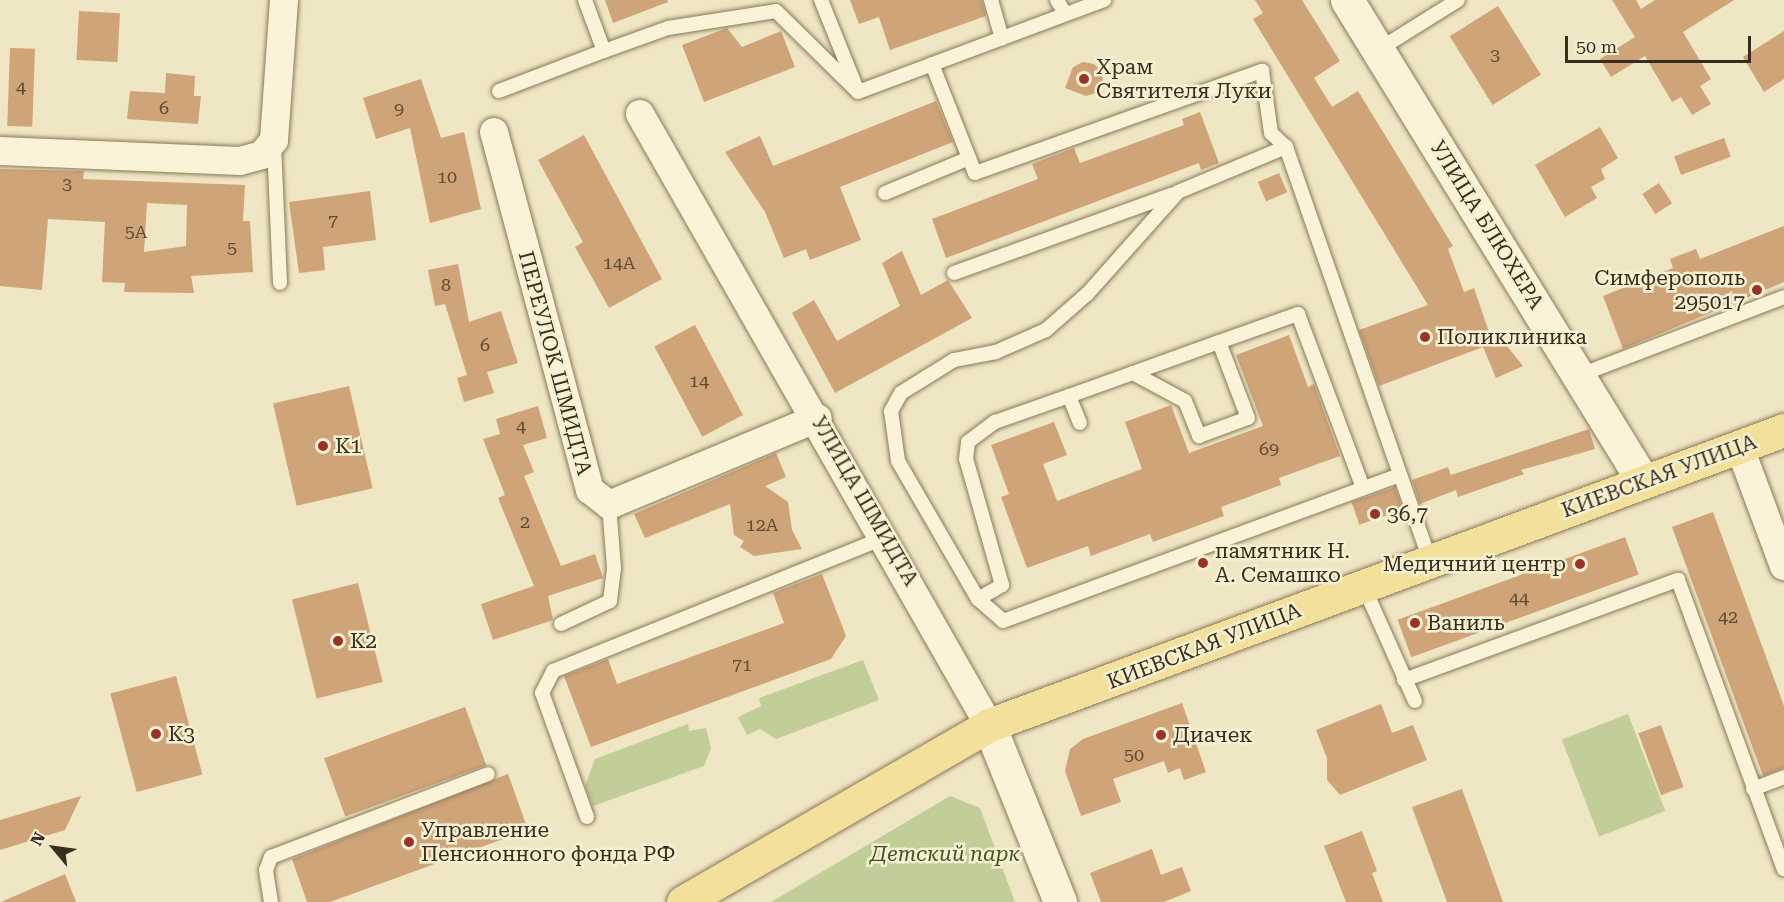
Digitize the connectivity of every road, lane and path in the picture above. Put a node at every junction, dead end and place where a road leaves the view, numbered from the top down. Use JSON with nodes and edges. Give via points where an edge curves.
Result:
{"nodes":[{"id":1,"x":284,"y":0,"type":"edge"},
{"id":2,"x":585,"y":0,"type":"edge"},
{"id":3,"x":786,"y":0,"type":"edge"},
{"id":4,"x":821,"y":0,"type":"edge"},
{"id":5,"x":991,"y":0,"type":"edge"},
{"id":6,"x":1057,"y":0,"type":"edge"},
{"id":7,"x":1104,"y":0,"type":"edge"},
{"id":8,"x":1347,"y":0,"type":"edge"},
{"id":9,"x":1458,"y":0,"type":"edge"},
{"id":10,"x":776,"y":11,"type":"junction"},
{"id":11,"x":1065,"y":14,"type":"junction"},
{"id":12,"x":1002,"y":38,"type":"junction"},
{"id":13,"x":1378,"y":50,"type":"junction"},
{"id":14,"x":604,"y":51,"type":"junction"},
{"id":15,"x":932,"y":64,"type":"junction"},
{"id":16,"x":499,"y":91,"type":"dead end"},
{"id":17,"x":858,"y":92,"type":"junction"},
{"id":18,"x":640,"y":114,"type":"dead end"},
{"id":19,"x":494,"y":132,"type":"dead end"},
{"id":20,"x":274,"y":140,"type":"junction"},
{"id":21,"x":1286,"y":147,"type":"junction"},
{"id":22,"x":0,"y":151,"type":"edge"},
{"id":23,"x":969,"y":158,"type":"junction"},
{"id":24,"x":1179,"y":192,"type":"junction"},
{"id":25,"x":885,"y":193,"type":"dead end"},
{"id":26,"x":954,"y":273,"type":"dead end"},
{"id":27,"x":280,"y":284,"type":"dead end"},
{"id":28,"x":1784,"y":297,"type":"edge"},
{"id":29,"x":1219,"y":342,"type":"junction"},
{"id":30,"x":1133,"y":373,"type":"junction"},
{"id":31,"x":1580,"y":375,"type":"junction"},
{"id":32,"x":1069,"y":396,"type":"junction"},
{"id":33,"x":818,"y":418,"type":"junction"},
{"id":34,"x":1080,"y":423,"type":"dead end"},
{"id":35,"x":1784,"y":430,"type":"edge"},
{"id":36,"x":1740,"y":448,"type":"junction"},
{"id":37,"x":1400,"y":475,"type":"junction"},
{"id":38,"x":1643,"y":481,"type":"junction"},
{"id":39,"x":1363,"y":488,"type":"junction"},
{"id":40,"x":609,"y":505,"type":"junction"},
{"id":41,"x":886,"y":537,"type":"junction"},
{"id":42,"x":1430,"y":560,"type":"junction"},
{"id":43,"x":1784,"y":566,"type":"edge"},
{"id":44,"x":1363,"y":585,"type":"junction"},
{"id":45,"x":978,"y":599,"type":"junction"},
{"id":46,"x":561,"y":624,"type":"dead end"},
{"id":47,"x":1404,"y":680,"type":"junction"},
{"id":48,"x":1415,"y":701,"type":"dead end"},
{"id":49,"x":989,"y":725,"type":"junction"},
{"id":50,"x":488,"y":774,"type":"dead end"},
{"id":51,"x":1784,"y":777,"type":"edge"},
{"id":52,"x":1753,"y":789,"type":"junction"},
{"id":53,"x":587,"y":816,"type":"dead end"},
{"id":54,"x":1784,"y":869,"type":"edge"},
{"id":55,"x":272,"y":902,"type":"edge"},
{"id":56,"x":683,"y":902,"type":"edge"},
{"id":57,"x":1060,"y":902,"type":"edge"}],
"edges":[{"from":1,"to":20,"type":"street"},
{"from":2,"to":14,"type":"lane"},
{"from":3,"to":10,"type":"lane"},
{"from":4,"to":17,"type":"lane"},
{"from":5,"to":12,"type":"lane"},
{"from":6,"to":11,"type":"lane"},
{"from":7,"to":11,"type":"lane"},
{"from":8,"to":13,"type":"street","name":"УЛИЦА БЛЮХЕРА"},
{"from":9,"to":13,"type":"lane"},
{"from":10,"to":14,"type":"lane","via":[[668,28]]},
{"from":10,"to":17,"type":"lane"},
{"from":11,"to":12,"type":"lane"},
{"from":12,"to":15,"type":"lane"},
{"from":13,"to":31,"type":"street","name":"УЛИЦА БЛЮХЕРА"},
{"from":14,"to":16,"type":"lane"},
{"from":15,"to":17,"type":"lane"},
{"from":15,"to":23,"type":"lane"},
{"from":18,"to":33,"type":"street","name":"УЛИЦА ШМИДТА"},
{"from":19,"to":40,"type":"street","name":"ПЕРЕУЛОК ШМИДТА","via":[[573,440],[590,490]]},
{"from":20,"to":22,"type":"street","via":[[262,155],[240,161]]},
{"from":20,"to":27,"type":"lane"},
{"from":21,"to":23,"type":"lane","via":[[1271,133],[1262,71],[975,173]]},
{"from":21,"to":24,"type":"lane"},
{"from":21,"to":37,"type":"lane"},
{"from":23,"to":25,"type":"lane"},
{"from":24,"to":26,"type":"lane"},
{"from":24,"to":45,"type":"lane","via":[[1087,294],[1046,330],[996,352],[954,360],[934,369],[901,393],[891,411],[898,461]]},
{"from":28,"to":31,"type":"lane"},
{"from":29,"to":30,"type":"lane"},
{"from":29,"to":30,"type":"lane","via":[[1248,418],[1199,436],[1185,401]]},
{"from":29,"to":39,"type":"lane","via":[[1298,314]]},
{"from":30,"to":32,"type":"lane"},
{"from":31,"to":38,"type":"street","name":"УЛИЦА БЛЮХЕРА"},
{"from":32,"to":34,"type":"lane"},
{"from":32,"to":45,"type":"lane","via":[[995,422],[968,442],[966,459],[1002,585]]},
{"from":33,"to":40,"type":"street"},
{"from":33,"to":41,"type":"street","name":"УЛИЦА ШМИДТА"},
{"from":35,"to":36,"type":"main road","name":"КИЕВСКАЯ УЛИЦА"},
{"from":36,"to":38,"type":"main road","name":"КИЕВСКАЯ УЛИЦА"},
{"from":36,"to":43,"type":"street"},
{"from":37,"to":39,"type":"lane"},
{"from":37,"to":42,"type":"lane"},
{"from":38,"to":42,"type":"main road","name":"КИЕВСКАЯ УЛИЦА"},
{"from":39,"to":45,"type":"lane","via":[[1003,621]]},
{"from":40,"to":46,"type":"lane","via":[[614,568],[610,601]]},
{"from":41,"to":49,"type":"street","name":"УЛИЦА ШМИДТА"},
{"from":41,"to":53,"type":"lane","via":[[553,671],[542,693]]},
{"from":42,"to":44,"type":"main road","name":"КИЕВСКАЯ УЛИЦА"},
{"from":44,"to":47,"type":"lane"},
{"from":44,"to":49,"type":"main road","name":"КИЕВСКАЯ УЛИЦА"},
{"from":47,"to":48,"type":"lane"},
{"from":47,"to":52,"type":"lane","via":[[1678,580]]},
{"from":49,"to":56,"type":"main road","name":"КИЕВСКАЯ УЛИЦА"},
{"from":49,"to":57,"type":"street","name":"УЛИЦА ШМИДТА"},
{"from":50,"to":55,"type":"lane","via":[[271,857],[266,870]]},
{"from":51,"to":52,"type":"lane"},
{"from":52,"to":54,"type":"lane"}]}
